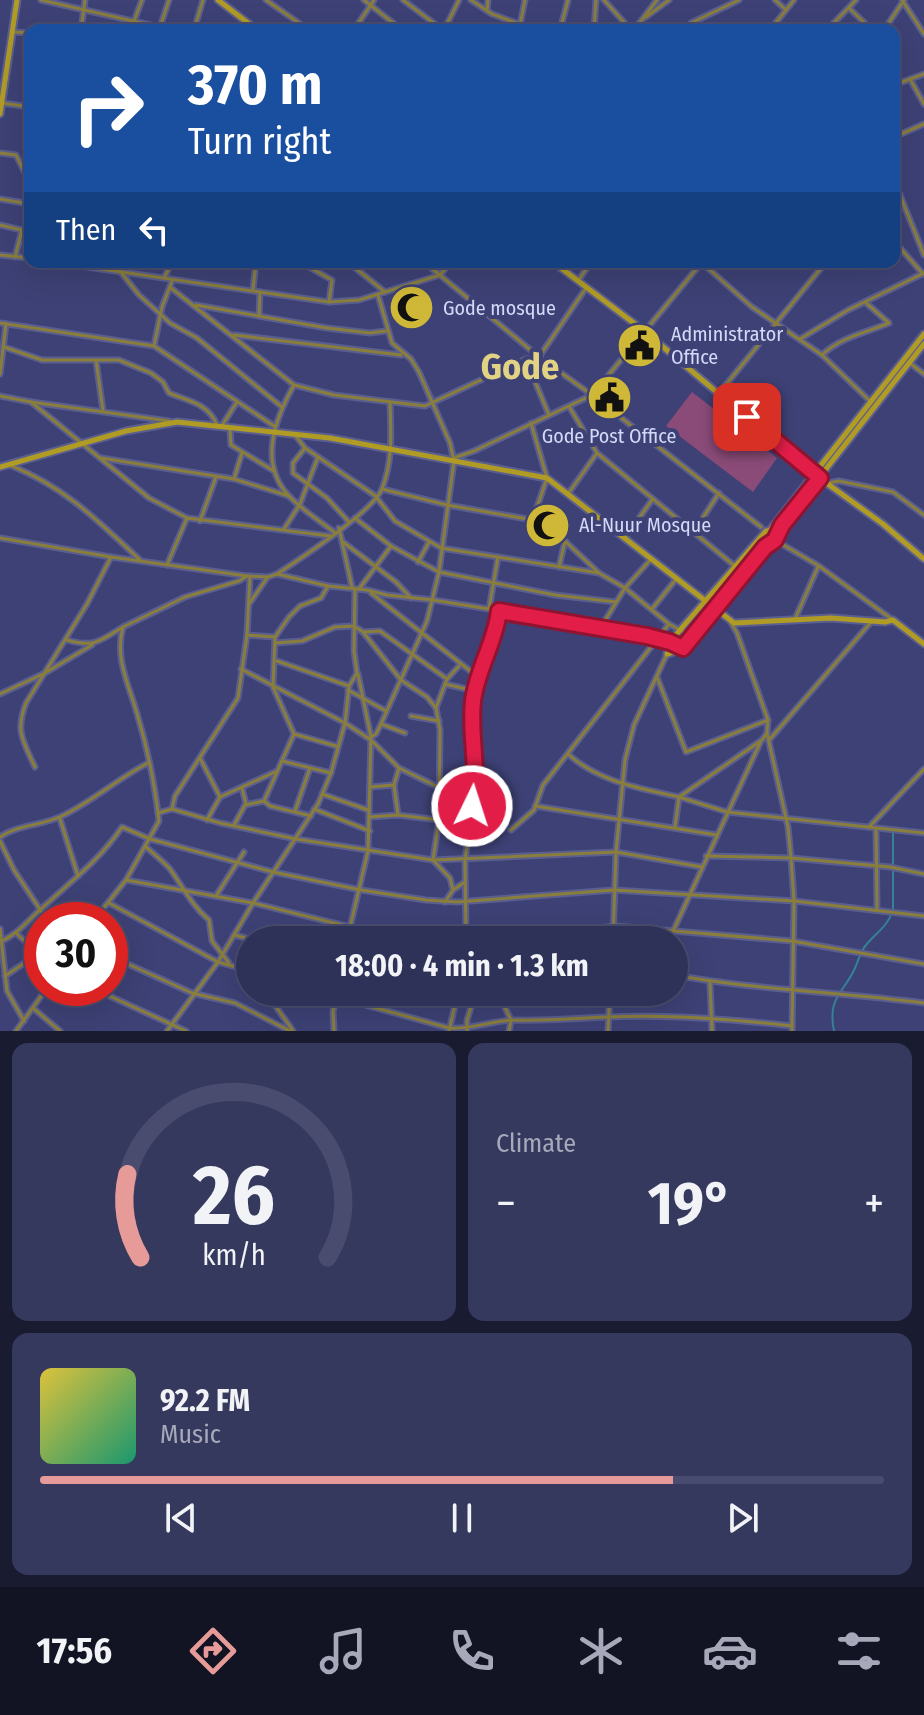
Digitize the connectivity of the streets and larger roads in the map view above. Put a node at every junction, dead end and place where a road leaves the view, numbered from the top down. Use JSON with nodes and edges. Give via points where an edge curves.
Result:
{"nodes":[{"id":1,"x":17,"y":0,"type":"edge"},
{"id":2,"x":41,"y":0,"type":"edge"},
{"id":3,"x":85,"y":0,"type":"edge"},
{"id":4,"x":142,"y":0,"type":"edge"},
{"id":5,"x":169,"y":0,"type":"edge"},
{"id":6,"x":203,"y":0,"type":"edge"},
{"id":7,"x":218,"y":0,"type":"edge"},
{"id":8,"x":266,"y":0,"type":"edge"},
{"id":9,"x":364,"y":0,"type":"edge"},
{"id":10,"x":374,"y":0,"type":"edge"},
{"id":11,"x":403,"y":0,"type":"edge"},
{"id":12,"x":459,"y":0,"type":"edge"},
{"id":13,"x":471,"y":0,"type":"edge"},
{"id":14,"x":488,"y":0,"type":"edge"},
{"id":15,"x":525,"y":0,"type":"edge"},
{"id":16,"x":568,"y":0,"type":"edge"},
{"id":17,"x":596,"y":0,"type":"edge"},
{"id":18,"x":604,"y":0,"type":"edge"},
{"id":19,"x":646,"y":0,"type":"edge"},
{"id":20,"x":657,"y":0,"type":"edge"},
{"id":21,"x":669,"y":0,"type":"edge"},
{"id":22,"x":739,"y":0,"type":"edge"},
{"id":23,"x":775,"y":0,"type":"edge"},
{"id":24,"x":794,"y":0,"type":"edge"},
{"id":25,"x":856,"y":0,"type":"edge"},
{"id":26,"x":903,"y":0,"type":"edge"},
{"id":27,"x":371,"y":5,"type":"junction"},
{"id":28,"x":653,"y":6,"type":"junction"},
{"id":29,"x":849,"y":8,"type":"junction"},
{"id":30,"x":83,"y":9,"type":"junction"},
{"id":31,"x":786,"y":10,"type":"junction"},
{"id":32,"x":487,"y":11,"type":"junction"},
{"id":33,"x":134,"y":21,"type":"junction"},
{"id":34,"x":641,"y":21,"type":"junction"},
{"id":35,"x":518,"y":23,"type":"joint"},
{"id":36,"x":82,"y":24,"type":"edge"},
{"id":37,"x":143,"y":24,"type":"edge"},
{"id":38,"x":161,"y":24,"type":"edge"},
{"id":39,"x":196,"y":24,"type":"edge"},
{"id":40,"x":249,"y":24,"type":"edge"},
{"id":41,"x":300,"y":24,"type":"edge"},
{"id":42,"x":358,"y":24,"type":"edge"},
{"id":43,"x":395,"y":24,"type":"edge"},
{"id":44,"x":435,"y":24,"type":"edge"},
{"id":45,"x":446,"y":24,"type":"edge"},
{"id":46,"x":562,"y":24,"type":"edge"},
{"id":47,"x":594,"y":24,"type":"edge"},
{"id":48,"x":629,"y":24,"type":"edge"},
{"id":49,"x":639,"y":24,"type":"edge"},
{"id":50,"x":690,"y":24,"type":"edge"},
{"id":51,"x":775,"y":24,"type":"edge"},
{"id":52,"x":833,"y":24,"type":"edge"},
{"id":53,"x":866,"y":24,"type":"edge"},
{"id":54,"x":888,"y":24,"type":"edge"},
{"id":55,"x":12,"y":32,"type":"junction"},
{"id":56,"x":24,"y":33,"type":"edge"},
{"id":57,"x":924,"y":34,"type":"edge"},
{"id":58,"x":6,"y":73,"type":"junction"},
{"id":59,"x":924,"y":74,"type":"edge"},
{"id":60,"x":910,"y":78,"type":"junction"},
{"id":61,"x":0,"y":80,"type":"edge"},
{"id":62,"x":900,"y":82,"type":"edge"},
{"id":63,"x":2,"y":103,"type":"edge"},
{"id":64,"x":924,"y":104,"type":"edge"},
{"id":65,"x":24,"y":106,"type":"edge"},
{"id":66,"x":0,"y":114,"type":"edge"},
{"id":67,"x":924,"y":124,"type":"edge"},
{"id":68,"x":900,"y":134,"type":"edge"},
{"id":69,"x":0,"y":153,"type":"edge"},
{"id":70,"x":24,"y":169,"type":"edge"},
{"id":71,"x":900,"y":196,"type":"edge"},
{"id":72,"x":0,"y":199,"type":"edge"},
{"id":73,"x":24,"y":203,"type":"edge"},
{"id":74,"x":0,"y":225,"type":"edge"},
{"id":75,"x":22,"y":230,"type":"joint"},
{"id":76,"x":900,"y":248,"type":"edge"},
{"id":77,"x":0,"y":255,"type":"edge"},
{"id":78,"x":924,"y":255,"type":"edge"},
{"id":79,"x":15,"y":257,"type":"junction"},
{"id":80,"x":24,"y":258,"type":"edge"},
{"id":81,"x":106,"y":268,"type":"edge"},
{"id":82,"x":169,"y":268,"type":"edge"},
{"id":83,"x":255,"y":268,"type":"edge"},
{"id":84,"x":311,"y":268,"type":"edge"},
{"id":85,"x":355,"y":268,"type":"edge"},
{"id":86,"x":431,"y":268,"type":"edge"},
{"id":87,"x":446,"y":268,"type":"edge"},
{"id":88,"x":561,"y":268,"type":"edge"},
{"id":89,"x":587,"y":268,"type":"edge"},
{"id":90,"x":697,"y":268,"type":"edge"},
{"id":91,"x":708,"y":268,"type":"edge"},
{"id":92,"x":821,"y":268,"type":"edge"},
{"id":93,"x":120,"y":271,"type":"junction"},
{"id":94,"x":924,"y":274,"type":"edge"},
{"id":95,"x":440,"y":275,"type":"junction"},
{"id":96,"x":164,"y":278,"type":"junction"},
{"id":97,"x":172,"y":280,"type":"junction"},
{"id":98,"x":578,"y":281,"type":"junction"},
{"id":99,"x":171,"y":288,"type":"junction"},
{"id":100,"x":586,"y":288,"type":"junction"},
{"id":101,"x":253,"y":289,"type":"junction"},
{"id":102,"x":260,"y":290,"type":"junction"},
{"id":103,"x":386,"y":293,"type":"junction"},
{"id":104,"x":378,"y":295,"type":"junction"},
{"id":105,"x":329,"y":302,"type":"junction"},
{"id":106,"x":865,"y":302,"type":"junction"},
{"id":107,"x":192,"y":304,"type":"junction"},
{"id":108,"x":161,"y":315,"type":"junction"},
{"id":109,"x":259,"y":316,"type":"junction"},
{"id":110,"x":776,"y":322,"type":"junction"},
{"id":111,"x":0,"y":323,"type":"edge"},
{"id":112,"x":6,"y":324,"type":"junction"},
{"id":113,"x":643,"y":330,"type":"junction"},
{"id":114,"x":387,"y":331,"type":"junction"},
{"id":115,"x":924,"y":334,"type":"edge"},
{"id":116,"x":232,"y":335,"type":"junction"},
{"id":117,"x":800,"y":340,"type":"junction"},
{"id":118,"x":924,"y":344,"type":"edge"},
{"id":119,"x":154,"y":346,"type":"junction"},
{"id":120,"x":4,"y":347,"type":"junction"},
{"id":121,"x":822,"y":355,"type":"junction"},
{"id":122,"x":405,"y":356,"type":"junction"},
{"id":123,"x":539,"y":357,"type":"junction"},
{"id":124,"x":526,"y":359,"type":"junction"},
{"id":125,"x":96,"y":360,"type":"junction"},
{"id":126,"x":906,"y":360,"type":"junction"},
{"id":127,"x":0,"y":374,"type":"edge"},
{"id":128,"x":924,"y":374,"type":"edge"},
{"id":129,"x":294,"y":385,"type":"junction"},
{"id":130,"x":719,"y":393,"type":"junction"},
{"id":131,"x":592,"y":395,"type":"junction"},
{"id":132,"x":0,"y":396,"type":"edge"},
{"id":133,"x":870,"y":401,"type":"junction"},
{"id":134,"x":31,"y":402,"type":"junction"},
{"id":135,"x":237,"y":402,"type":"junction"},
{"id":136,"x":390,"y":403,"type":"junction"},
{"id":137,"x":431,"y":403,"type":"junction"},
{"id":138,"x":282,"y":407,"type":"junction"},
{"id":139,"x":569,"y":407,"type":"junction"},
{"id":140,"x":103,"y":411,"type":"junction"},
{"id":141,"x":864,"y":414,"type":"junction"},
{"id":142,"x":549,"y":415,"type":"junction"},
{"id":143,"x":177,"y":422,"type":"junction"},
{"id":144,"x":531,"y":423,"type":"junction"},
{"id":145,"x":219,"y":427,"type":"junction"},
{"id":146,"x":230,"y":429,"type":"junction"},
{"id":147,"x":274,"y":430,"type":"junction"},
{"id":148,"x":293,"y":433,"type":"junction"},
{"id":149,"x":82,"y":444,"type":"junction"},
{"id":150,"x":305,"y":448,"type":"junction"},
{"id":151,"x":392,"y":448,"type":"junction"},
{"id":152,"x":242,"y":453,"type":"junction"},
{"id":153,"x":597,"y":453,"type":"junction"},
{"id":154,"x":318,"y":457,"type":"junction"},
{"id":155,"x":99,"y":458,"type":"junction"},
{"id":156,"x":454,"y":459,"type":"junction"},
{"id":157,"x":8,"y":464,"type":"junction"},
{"id":158,"x":0,"y":467,"type":"edge"},
{"id":159,"x":274,"y":471,"type":"junction"},
{"id":160,"x":817,"y":476,"type":"junction"},
{"id":161,"x":216,"y":477,"type":"junction"},
{"id":162,"x":547,"y":478,"type":"junction"},
{"id":163,"x":234,"y":479,"type":"junction"},
{"id":164,"x":828,"y":483,"type":"junction"},
{"id":165,"x":309,"y":484,"type":"junction"},
{"id":166,"x":382,"y":489,"type":"junction"},
{"id":167,"x":719,"y":493,"type":"junction"},
{"id":168,"x":568,"y":494,"type":"junction"},
{"id":169,"x":289,"y":496,"type":"junction"},
{"id":170,"x":377,"y":498,"type":"junction"},
{"id":171,"x":652,"y":500,"type":"junction"},
{"id":172,"x":300,"y":504,"type":"junction"},
{"id":173,"x":447,"y":505,"type":"junction"},
{"id":174,"x":924,"y":515,"type":"edge"},
{"id":175,"x":187,"y":518,"type":"junction"},
{"id":176,"x":355,"y":518,"type":"junction"},
{"id":177,"x":533,"y":520,"type":"junction"},
{"id":178,"x":200,"y":521,"type":"junction"},
{"id":179,"x":349,"y":522,"type":"junction"},
{"id":180,"x":339,"y":528,"type":"junction"},
{"id":181,"x":284,"y":529,"type":"junction"},
{"id":182,"x":334,"y":532,"type":"junction"},
{"id":183,"x":767,"y":532,"type":"junction"},
{"id":184,"x":693,"y":533,"type":"junction"},
{"id":185,"x":330,"y":536,"type":"junction"},
{"id":186,"x":0,"y":538,"type":"edge"},
{"id":187,"x":624,"y":539,"type":"junction"},
{"id":188,"x":775,"y":540,"type":"junction"},
{"id":189,"x":565,"y":541,"type":"junction"},
{"id":190,"x":343,"y":542,"type":"junction"},
{"id":191,"x":429,"y":542,"type":"junction"},
{"id":192,"x":391,"y":546,"type":"junction"},
{"id":193,"x":441,"y":548,"type":"junction"},
{"id":194,"x":111,"y":557,"type":"junction"},
{"id":195,"x":498,"y":557,"type":"junction"},
{"id":196,"x":652,"y":558,"type":"junction"},
{"id":197,"x":924,"y":559,"type":"edge"},
{"id":198,"x":141,"y":562,"type":"junction"},
{"id":199,"x":418,"y":562,"type":"junction"},
{"id":200,"x":167,"y":565,"type":"junction"},
{"id":201,"x":819,"y":566,"type":"junction"},
{"id":202,"x":377,"y":567,"type":"junction"},
{"id":203,"x":559,"y":567,"type":"junction"},
{"id":204,"x":736,"y":567,"type":"junction"},
{"id":205,"x":439,"y":572,"type":"junction"},
{"id":206,"x":599,"y":573,"type":"junction"},
{"id":207,"x":277,"y":574,"type":"junction"},
{"id":208,"x":248,"y":576,"type":"junction"},
{"id":209,"x":268,"y":577,"type":"junction"},
{"id":210,"x":677,"y":578,"type":"junction"},
{"id":211,"x":494,"y":582,"type":"junction"},
{"id":212,"x":328,"y":586,"type":"junction"},
{"id":213,"x":625,"y":588,"type":"junction"},
{"id":214,"x":356,"y":589,"type":"junction"},
{"id":215,"x":367,"y":590,"type":"junction"},
{"id":216,"x":412,"y":599,"type":"junction"},
{"id":217,"x":433,"y":600,"type":"junction"},
{"id":218,"x":706,"y":601,"type":"junction"},
{"id":219,"x":616,"y":602,"type":"junction"},
{"id":220,"x":249,"y":604,"type":"junction"},
{"id":221,"x":489,"y":609,"type":"junction"},
{"id":222,"x":651,"y":609,"type":"junction"},
{"id":223,"x":714,"y":609,"type":"junction"},
{"id":224,"x":499,"y":611,"type":"junction"},
{"id":225,"x":795,"y":619,"type":"junction"},
{"id":226,"x":893,"y":620,"type":"junction"},
{"id":227,"x":730,"y":621,"type":"junction"},
{"id":228,"x":872,"y":621,"type":"junction"},
{"id":229,"x":669,"y":624,"type":"junction"},
{"id":230,"x":354,"y":626,"type":"junction"},
{"id":231,"x":123,"y":627,"type":"junction"},
{"id":232,"x":601,"y":627,"type":"junction"},
{"id":233,"x":680,"y":630,"type":"junction"},
{"id":234,"x":363,"y":632,"type":"junction"},
{"id":235,"x":422,"y":633,"type":"junction"},
{"id":236,"x":247,"y":635,"type":"junction"},
{"id":237,"x":691,"y":636,"type":"junction"},
{"id":238,"x":275,"y":637,"type":"junction"},
{"id":239,"x":657,"y":638,"type":"junction"},
{"id":240,"x":67,"y":640,"type":"junction"},
{"id":241,"x":670,"y":642,"type":"junction"},
{"id":242,"x":275,"y":643,"type":"junction"},
{"id":243,"x":924,"y":644,"type":"edge"},
{"id":244,"x":92,"y":645,"type":"junction"},
{"id":245,"x":683,"y":648,"type":"junction"},
{"id":246,"x":412,"y":653,"type":"junction"},
{"id":247,"x":667,"y":654,"type":"junction"},
{"id":248,"x":275,"y":660,"type":"junction"},
{"id":249,"x":460,"y":665,"type":"junction"},
{"id":250,"x":241,"y":669,"type":"junction"},
{"id":251,"x":45,"y":673,"type":"junction"},
{"id":252,"x":357,"y":673,"type":"junction"},
{"id":253,"x":657,"y":676,"type":"junction"},
{"id":254,"x":478,"y":677,"type":"junction"},
{"id":255,"x":401,"y":680,"type":"junction"},
{"id":256,"x":446,"y":682,"type":"junction"},
{"id":257,"x":273,"y":687,"type":"junction"},
{"id":258,"x":348,"y":688,"type":"junction"},
{"id":259,"x":475,"y":691,"type":"junction"},
{"id":260,"x":0,"y":694,"type":"edge"},
{"id":261,"x":364,"y":698,"type":"junction"},
{"id":262,"x":436,"y":708,"type":"junction"},
{"id":263,"x":386,"y":711,"type":"junction"},
{"id":264,"x":411,"y":716,"type":"dead end"},
{"id":265,"x":768,"y":720,"type":"junction"},
{"id":266,"x":439,"y":721,"type":"junction"},
{"id":267,"x":345,"y":723,"type":"junction"},
{"id":268,"x":381,"y":724,"type":"junction"},
{"id":269,"x":405,"y":733,"type":"dead end"},
{"id":270,"x":767,"y":733,"type":"junction"},
{"id":271,"x":294,"y":734,"type":"junction"},
{"id":272,"x":371,"y":738,"type":"junction"},
{"id":273,"x":762,"y":740,"type":"junction"},
{"id":274,"x":769,"y":740,"type":"junction"},
{"id":275,"x":337,"y":746,"type":"junction"},
{"id":276,"x":568,"y":754,"type":"junction"},
{"id":277,"x":200,"y":758,"type":"junction"},
{"id":278,"x":282,"y":761,"type":"junction"},
{"id":279,"x":148,"y":763,"type":"junction"},
{"id":280,"x":35,"y":767,"type":"dead end"},
{"id":281,"x":310,"y":768,"type":"junction"},
{"id":282,"x":399,"y":768,"type":"junction"},
{"id":283,"x":924,"y":769,"type":"edge"},
{"id":284,"x":275,"y":772,"type":"junction"},
{"id":285,"x":331,"y":773,"type":"junction"},
{"id":286,"x":621,"y":784,"type":"junction"},
{"id":287,"x":394,"y":785,"type":"junction"},
{"id":288,"x":242,"y":786,"type":"junction"},
{"id":289,"x":369,"y":787,"type":"junction"},
{"id":290,"x":438,"y":787,"type":"junction"},
{"id":291,"x":322,"y":794,"type":"junction"},
{"id":292,"x":220,"y":797,"type":"junction"},
{"id":293,"x":679,"y":797,"type":"junction"},
{"id":294,"x":264,"y":801,"type":"junction"},
{"id":295,"x":246,"y":804,"type":"junction"},
{"id":296,"x":535,"y":806,"type":"junction"},
{"id":297,"x":172,"y":809,"type":"junction"},
{"id":298,"x":314,"y":809,"type":"junction"},
{"id":299,"x":295,"y":811,"type":"junction"},
{"id":300,"x":369,"y":811,"type":"junction"},
{"id":301,"x":727,"y":812,"type":"junction"},
{"id":302,"x":158,"y":813,"type":"junction"},
{"id":303,"x":398,"y":815,"type":"junction"},
{"id":304,"x":311,"y":816,"type":"junction"},
{"id":305,"x":60,"y":817,"type":"junction"},
{"id":306,"x":369,"y":817,"type":"junction"},
{"id":307,"x":786,"y":817,"type":"junction"},
{"id":308,"x":618,"y":818,"type":"junction"},
{"id":309,"x":207,"y":820,"type":"junction"},
{"id":310,"x":439,"y":820,"type":"junction"},
{"id":311,"x":233,"y":826,"type":"junction"},
{"id":312,"x":675,"y":827,"type":"junction"},
{"id":313,"x":869,"y":827,"type":"junction"},
{"id":314,"x":876,"y":828,"type":"junction"},
{"id":315,"x":511,"y":830,"type":"dead end"},
{"id":316,"x":370,"y":831,"type":"junction"},
{"id":317,"x":924,"y":833,"type":"edge"},
{"id":318,"x":717,"y":835,"type":"junction"},
{"id":319,"x":0,"y":839,"type":"edge"},
{"id":320,"x":150,"y":839,"type":"junction"},
{"id":321,"x":296,"y":839,"type":"junction"},
{"id":322,"x":146,"y":847,"type":"junction"},
{"id":323,"x":368,"y":851,"type":"junction"},
{"id":324,"x":244,"y":852,"type":"dead end"},
{"id":325,"x":616,"y":852,"type":"junction"},
{"id":326,"x":706,"y":856,"type":"junction"},
{"id":327,"x":791,"y":858,"type":"junction"},
{"id":328,"x":433,"y":860,"type":"junction"},
{"id":329,"x":465,"y":860,"type":"junction"},
{"id":330,"x":237,"y":863,"type":"junction"},
{"id":331,"x":877,"y":866,"type":"junction"},
{"id":332,"x":702,"y":867,"type":"junction"},
{"id":333,"x":273,"y":872,"type":"junction"},
{"id":334,"x":924,"y":874,"type":"edge"},
{"id":335,"x":78,"y":876,"type":"junction"},
{"id":336,"x":126,"y":880,"type":"junction"},
{"id":337,"x":465,"y":882,"type":"junction"},
{"id":338,"x":184,"y":890,"type":"junction"},
{"id":339,"x":361,"y":890,"type":"junction"},
{"id":340,"x":453,"y":890,"type":"junction"},
{"id":341,"x":614,"y":890,"type":"junction"},
{"id":342,"x":690,"y":895,"type":"junction"},
{"id":343,"x":216,"y":896,"type":"junction"},
{"id":344,"x":465,"y":901,"type":"junction"},
{"id":345,"x":794,"y":901,"type":"junction"},
{"id":346,"x":35,"y":902,"type":"edge"},
{"id":347,"x":48,"y":902,"type":"edge"},
{"id":348,"x":110,"y":902,"type":"edge"},
{"id":349,"x":445,"y":902,"type":"junction"},
{"id":350,"x":253,"y":903,"type":"junction"},
{"id":351,"x":877,"y":910,"type":"junction"},
{"id":352,"x":128,"y":913,"type":"edge"},
{"id":353,"x":924,"y":916,"type":"edge"},
{"id":354,"x":24,"y":926,"type":"edge"},
{"id":355,"x":343,"y":926,"type":"edge"},
{"id":356,"x":352,"y":926,"type":"edge"},
{"id":357,"x":466,"y":926,"type":"edge"},
{"id":358,"x":615,"y":926,"type":"edge"},
{"id":359,"x":676,"y":926,"type":"edge"},
{"id":360,"x":0,"y":929,"type":"edge"},
{"id":361,"x":688,"y":932,"type":"edge"},
{"id":362,"x":17,"y":934,"type":"junction"},
{"id":363,"x":234,"y":935,"type":"joint"},
{"id":364,"x":24,"y":940,"type":"edge"},
{"id":365,"x":2,"y":941,"type":"junction"},
{"id":366,"x":792,"y":941,"type":"junction"},
{"id":367,"x":222,"y":954,"type":"junction"},
{"id":368,"x":218,"y":962,"type":"junction"},
{"id":369,"x":128,"y":964,"type":"edge"},
{"id":370,"x":924,"y":964,"type":"edge"},
{"id":371,"x":24,"y":965,"type":"edge"},
{"id":372,"x":230,"y":965,"type":"junction"},
{"id":373,"x":236,"y":967,"type":"edge"},
{"id":374,"x":4,"y":977,"type":"junction"},
{"id":375,"x":688,"y":978,"type":"edge"},
{"id":376,"x":710,"y":982,"type":"junction"},
{"id":377,"x":793,"y":989,"type":"junction"},
{"id":378,"x":192,"y":993,"type":"junction"},
{"id":379,"x":924,"y":1003,"type":"edge"},
{"id":380,"x":128,"y":1004,"type":"edge"},
{"id":381,"x":275,"y":1006,"type":"edge"},
{"id":382,"x":334,"y":1006,"type":"edge"},
{"id":383,"x":372,"y":1006,"type":"edge"},
{"id":384,"x":453,"y":1006,"type":"edge"},
{"id":385,"x":472,"y":1006,"type":"edge"},
{"id":386,"x":504,"y":1006,"type":"edge"},
{"id":387,"x":610,"y":1006,"type":"edge"},
{"id":388,"x":33,"y":1008,"type":"joint"},
{"id":389,"x":610,"y":1017,"type":"junction"},
{"id":390,"x":713,"y":1018,"type":"junction"},
{"id":391,"x":511,"y":1020,"type":"junction"},
{"id":392,"x":24,"y":1021,"type":"junction"},
{"id":393,"x":172,"y":1023,"type":"junction"},
{"id":394,"x":792,"y":1028,"type":"edge"},
{"id":395,"x":449,"y":1030,"type":"edge"},
{"id":396,"x":467,"y":1030,"type":"edge"},
{"id":397,"x":16,"y":1031,"type":"edge"},
{"id":398,"x":60,"y":1031,"type":"edge"},
{"id":399,"x":167,"y":1031,"type":"edge"},
{"id":400,"x":186,"y":1031,"type":"edge"},
{"id":401,"x":292,"y":1031,"type":"edge"},
{"id":402,"x":334,"y":1031,"type":"edge"},
{"id":403,"x":509,"y":1031,"type":"edge"},
{"id":404,"x":608,"y":1031,"type":"edge"},
{"id":405,"x":712,"y":1031,"type":"edge"}],
"edges":[{"from":1,"to":55,"type":"street"},
{"from":2,"to":30,"type":"street"},
{"from":3,"to":30,"type":"street"},
{"from":4,"to":33,"type":"street"},
{"from":5,"to":38,"type":"street"},
{"from":6,"to":39,"type":"street"},
{"from":7,"to":40,"type":"street"},
{"from":8,"to":41,"type":"street"},
{"from":9,"to":27,"type":"street"},
{"from":10,"to":27,"type":"street"},
{"from":11,"to":44,"type":"street"},
{"from":12,"to":45,"type":"street"},
{"from":13,"to":32,"type":"street"},
{"from":14,"to":32,"type":"street"},
{"from":15,"to":35,"type":"street"},
{"from":16,"to":46,"type":"street"},
{"from":17,"to":47,"type":"street"},
{"from":18,"to":48,"type":"street"},
{"from":19,"to":28,"type":"street"},
{"from":20,"to":28,"type":"street"},
{"from":21,"to":34,"type":"street"},
{"from":22,"to":50,"type":"street"},
{"from":23,"to":31,"type":"street"},
{"from":24,"to":31,"type":"street"},
{"from":25,"to":29,"type":"street"},
{"from":26,"to":54,"type":"street"},
{"from":26,"to":57,"type":"street"},
{"from":27,"to":42,"type":"street"},
{"from":27,"to":43,"type":"street"},
{"from":28,"to":34,"type":"street"},
{"from":29,"to":52,"type":"street"},
{"from":29,"to":53,"type":"street"},
{"from":30,"to":33,"type":"street"},
{"from":30,"to":36,"type":"street"},
{"from":31,"to":51,"type":"street"},
{"from":32,"to":35,"type":"street"},
{"from":33,"to":37,"type":"street"},
{"from":34,"to":49,"type":"street"},
{"from":55,"to":56,"type":"street"},
{"from":55,"to":58,"type":"street"},
{"from":58,"to":61,"type":"street"},
{"from":58,"to":63,"type":"street"},
{"from":59,"to":60,"type":"street"},
{"from":60,"to":62,"type":"street"},
{"from":60,"to":64,"type":"street"},
{"from":63,"to":65,"type":"street"},
{"from":63,"to":66,"type":"street"},
{"from":67,"to":68,"type":"street"},
{"from":69,"to":70,"type":"street","via":[[19,157]]},
{"from":71,"to":78,"type":"street"},
{"from":72,"to":73,"type":"street"},
{"from":74,"to":75,"type":"street"},
{"from":75,"to":79,"type":"street"},
{"from":76,"to":94,"type":"street"},
{"from":77,"to":79,"type":"street"},
{"from":79,"to":80,"type":"street"},
{"from":81,"to":93,"type":"street"},
{"from":82,"to":96,"type":"street"},
{"from":83,"to":101,"type":"street"},
{"from":84,"to":105,"type":"street","via":[[332,280]]},
{"from":85,"to":103,"type":"street"},
{"from":86,"to":95,"type":"street"},
{"from":87,"to":95,"type":"street"},
{"from":88,"to":98,"type":"street"},
{"from":89,"to":98,"type":"street"},
{"from":90,"to":113,"type":"street"},
{"from":91,"to":110,"type":"street"},
{"from":92,"to":110,"type":"street"},
{"from":93,"to":96,"type":"street"},
{"from":93,"to":108,"type":"street"},
{"from":94,"to":106,"type":"street"},
{"from":95,"to":103,"type":"street"},
{"from":95,"to":123,"type":"street"},
{"from":96,"to":97,"type":"street"},
{"from":97,"to":99,"type":"street"},
{"from":97,"to":101,"type":"street"},
{"from":98,"to":100,"type":"street"},
{"from":99,"to":107,"type":"street"},
{"from":99,"to":108,"type":"street"},
{"from":100,"to":113,"type":"street"},
{"from":100,"to":123,"type":"street"},
{"from":101,"to":102,"type":"street"},
{"from":102,"to":105,"type":"street"},
{"from":102,"to":109,"type":"street"},
{"from":103,"to":104,"type":"street"},
{"from":104,"to":105,"type":"street"},
{"from":104,"to":114,"type":"street"},
{"from":106,"to":117,"type":"street"},
{"from":106,"to":121,"type":"street","via":[[889,323],[840,339]]},
{"from":107,"to":109,"type":"street"},
{"from":107,"to":116,"type":"street"},
{"from":108,"to":119,"type":"street"},
{"from":108,"to":138,"type":"street"},
{"from":109,"to":114,"type":"street"},
{"from":110,"to":117,"type":"street"},
{"from":110,"to":130,"type":"street"},
{"from":111,"to":112,"type":"street"},
{"from":112,"to":119,"type":"street"},
{"from":112,"to":120,"type":"street"},
{"from":113,"to":130,"type":"street"},
{"from":113,"to":131,"type":"street"},
{"from":114,"to":122,"type":"street"},
{"from":115,"to":126,"type":"street"},
{"from":116,"to":122,"type":"street"},
{"from":116,"to":129,"type":"street"},
{"from":117,"to":121,"type":"street"},
{"from":118,"to":126,"type":"street"},
{"from":119,"to":135,"type":"street"},
{"from":120,"to":125,"type":"street","via":[[42,360]]},
{"from":120,"to":127,"type":"street"},
{"from":121,"to":133,"type":"street"},
{"from":122,"to":137,"type":"street","via":[[419,372]]},
{"from":123,"to":124,"type":"street"},
{"from":123,"to":131,"type":"street"},
{"from":124,"to":137,"type":"street"},
{"from":124,"to":142,"type":"street"},
{"from":125,"to":140,"type":"street"},
{"from":125,"to":145,"type":"street","via":[[119,360],[151,373],[169,393],[209,411]]},
{"from":126,"to":128,"type":"street"},
{"from":126,"to":133,"type":"street"},
{"from":126,"to":141,"type":"street"},
{"from":129,"to":136,"type":"street"},
{"from":129,"to":138,"type":"street"},
{"from":130,"to":160,"type":"street"},
{"from":131,"to":139,"type":"street"},
{"from":131,"to":167,"type":"street"},
{"from":132,"to":134,"type":"street"},
{"from":133,"to":141,"type":"street"},
{"from":134,"to":140,"type":"street"},
{"from":134,"to":149,"type":"street"},
{"from":135,"to":145,"type":"street"},
{"from":135,"to":147,"type":"street"},
{"from":136,"to":137,"type":"street"},
{"from":136,"to":151,"type":"street"},
{"from":137,"to":156,"type":"street"},
{"from":138,"to":147,"type":"street"},
{"from":139,"to":142,"type":"street"},
{"from":139,"to":153,"type":"street"},
{"from":140,"to":143,"type":"street"},
{"from":141,"to":160,"type":"street"},
{"from":142,"to":144,"type":"street"},
{"from":143,"to":145,"type":"street"},
{"from":143,"to":149,"type":"street"},
{"from":144,"to":156,"type":"street"},
{"from":144,"to":162,"type":"street"},
{"from":145,"to":146,"type":"street"},
{"from":146,"to":147,"type":"street"},
{"from":146,"to":152,"type":"street","via":[[231,445]]},
{"from":147,"to":148,"type":"street"},
{"from":147,"to":159,"type":"street"},
{"from":148,"to":150,"type":"street"},
{"from":148,"to":151,"type":"street"},
{"from":149,"to":155,"type":"street"},
{"from":149,"to":157,"type":"street"},
{"from":150,"to":154,"type":"street"},
{"from":150,"to":165,"type":"street","via":[[292,468]]},
{"from":151,"to":156,"type":"street"},
{"from":151,"to":166,"type":"street"},
{"from":152,"to":159,"type":"street"},
{"from":152,"to":163,"type":"street"},
{"from":153,"to":168,"type":"street"},
{"from":153,"to":171,"type":"street"},
{"from":154,"to":165,"type":"street"},
{"from":154,"to":170,"type":"street"},
{"from":155,"to":161,"type":"street"},
{"from":155,"to":175,"type":"street","via":[[149,498]]},
{"from":156,"to":162,"type":"street"},
{"from":156,"to":173,"type":"street"},
{"from":157,"to":158,"type":"street"},
{"from":157,"to":198,"type":"street","via":[[62,491]]},
{"from":159,"to":169,"type":"street"},
{"from":160,"to":164,"type":"street"},
{"from":160,"to":183,"type":"street"},
{"from":160,"to":188,"type":"street"},
{"from":161,"to":163,"type":"street"},
{"from":161,"to":178,"type":"street"},
{"from":162,"to":168,"type":"street"},
{"from":162,"to":177,"type":"street"},
{"from":163,"to":169,"type":"street"},
{"from":164,"to":174,"type":"street","via":[[893,492]]},
{"from":164,"to":197,"type":"street"},
{"from":165,"to":172,"type":"street"},
{"from":165,"to":179,"type":"street"},
{"from":166,"to":170,"type":"street"},
{"from":166,"to":173,"type":"street"},
{"from":167,"to":183,"type":"street"},
{"from":167,"to":184,"type":"street"},
{"from":168,"to":187,"type":"street"},
{"from":169,"to":172,"type":"street"},
{"from":170,"to":176,"type":"street"},
{"from":170,"to":191,"type":"street","via":[[395,521]]},
{"from":171,"to":184,"type":"street"},
{"from":171,"to":187,"type":"street"},
{"from":172,"to":181,"type":"street"},
{"from":172,"to":182,"type":"street"},
{"from":173,"to":177,"type":"street"},
{"from":173,"to":193,"type":"street"},
{"from":175,"to":178,"type":"street"},
{"from":175,"to":200,"type":"street"},
{"from":176,"to":179,"type":"street"},
{"from":176,"to":192,"type":"street"},
{"from":177,"to":189,"type":"street"},
{"from":178,"to":181,"type":"street"},
{"from":179,"to":180,"type":"street"},
{"from":180,"to":182,"type":"street"},
{"from":180,"to":190,"type":"street"},
{"from":181,"to":185,"type":"street"},
{"from":182,"to":185,"type":"street"},
{"from":183,"to":188,"type":"street","via":[[766,540]]},
{"from":183,"to":188,"type":"street","via":[[774,530]]},
{"from":183,"to":204,"type":"street"},
{"from":184,"to":204,"type":"street"},
{"from":185,"to":207,"type":"street"},
{"from":186,"to":194,"type":"street"},
{"from":187,"to":196,"type":"street"},
{"from":188,"to":201,"type":"street"},
{"from":188,"to":223,"type":"street"},
{"from":189,"to":203,"type":"street"},
{"from":189,"to":206,"type":"street"},
{"from":190,"to":202,"type":"street"},
{"from":190,"to":214,"type":"street"},
{"from":191,"to":193,"type":"street"},
{"from":191,"to":199,"type":"street"},
{"from":192,"to":199,"type":"street"},
{"from":192,"to":202,"type":"street"},
{"from":193,"to":195,"type":"street"},
{"from":193,"to":205,"type":"street"},
{"from":194,"to":198,"type":"street"},
{"from":194,"to":240,"type":"street"},
{"from":195,"to":203,"type":"street"},
{"from":195,"to":211,"type":"street"},
{"from":196,"to":210,"type":"street"},
{"from":196,"to":213,"type":"street"},
{"from":198,"to":200,"type":"street"},
{"from":199,"to":205,"type":"street"},
{"from":200,"to":208,"type":"street"},
{"from":201,"to":225,"type":"street"},
{"from":201,"to":226,"type":"street"},
{"from":202,"to":214,"type":"street"},
{"from":202,"to":216,"type":"street"},
{"from":203,"to":206,"type":"street"},
{"from":204,"to":218,"type":"street"},
{"from":205,"to":211,"type":"street"},
{"from":205,"to":217,"type":"street"},
{"from":206,"to":213,"type":"street"},
{"from":207,"to":209,"type":"street"},
{"from":207,"to":212,"type":"street"},
{"from":208,"to":209,"type":"street"},
{"from":208,"to":220,"type":"street"},
{"from":208,"to":231,"type":"street","via":[[185,597]]},
{"from":209,"to":220,"type":"street"},
{"from":210,"to":218,"type":"street"},
{"from":210,"to":222,"type":"street"},
{"from":211,"to":219,"type":"street"},
{"from":211,"to":221,"type":"street"},
{"from":212,"to":214,"type":"street"},
{"from":212,"to":238,"type":"street","via":[[321,598],[300,606]]},
{"from":213,"to":219,"type":"street"},
{"from":213,"to":222,"type":"street"},
{"from":214,"to":215,"type":"street"},
{"from":214,"to":230,"type":"street"},
{"from":215,"to":216,"type":"street"},
{"from":215,"to":235,"type":"street"},
{"from":216,"to":217,"type":"street"},
{"from":217,"to":221,"type":"street"},
{"from":217,"to":235,"type":"street"},
{"from":218,"to":223,"type":"street"},
{"from":218,"to":233,"type":"street"},
{"from":219,"to":232,"type":"street"},
{"from":220,"to":236,"type":"street"},
{"from":221,"to":224,"type":"street"},
{"from":222,"to":229,"type":"street"},
{"from":223,"to":227,"type":"street"},
{"from":223,"to":237,"type":"street"},
{"from":224,"to":232,"type":"street"},
{"from":224,"to":254,"type":"street"},
{"from":225,"to":227,"type":"street"},
{"from":225,"to":228,"type":"street"},
{"from":226,"to":228,"type":"street"},
{"from":226,"to":243,"type":"street"},
{"from":227,"to":265,"type":"street"},
{"from":228,"to":274,"type":"street"},
{"from":229,"to":233,"type":"street"},
{"from":229,"to":239,"type":"street"},
{"from":230,"to":234,"type":"street"},
{"from":230,"to":242,"type":"street"},
{"from":230,"to":252,"type":"street"},
{"from":231,"to":244,"type":"street"},
{"from":231,"to":279,"type":"street","via":[[121,662]]},
{"from":232,"to":239,"type":"street"},
{"from":233,"to":237,"type":"street"},
{"from":233,"to":241,"type":"street"},
{"from":234,"to":246,"type":"street","via":[[380,631]]},
{"from":234,"to":255,"type":"street"},
{"from":235,"to":246,"type":"street"},
{"from":235,"to":249,"type":"street"},
{"from":236,"to":238,"type":"street"},
{"from":236,"to":250,"type":"street"},
{"from":237,"to":245,"type":"street"},
{"from":238,"to":242,"type":"street"},
{"from":239,"to":241,"type":"street"},
{"from":239,"to":276,"type":"street"},
{"from":240,"to":244,"type":"street"},
{"from":240,"to":251,"type":"street"},
{"from":241,"to":245,"type":"street"},
{"from":241,"to":247,"type":"street"},
{"from":242,"to":248,"type":"street"},
{"from":244,"to":251,"type":"street"},
{"from":245,"to":247,"type":"street"},
{"from":246,"to":255,"type":"street"},
{"from":246,"to":256,"type":"street"},
{"from":247,"to":253,"type":"street"},
{"from":248,"to":257,"type":"street"},
{"from":248,"to":258,"type":"street"},
{"from":249,"to":254,"type":"street"},
{"from":249,"to":256,"type":"street"},
{"from":250,"to":257,"type":"street"},
{"from":250,"to":277,"type":"street","via":[[238,698]]},
{"from":251,"to":260,"type":"street"},
{"from":251,"to":280,"type":"street","via":[[19,726]]},
{"from":252,"to":258,"type":"street"},
{"from":252,"to":261,"type":"street"},
{"from":253,"to":265,"type":"street","via":[[686,752]]},
{"from":253,"to":286,"type":"street","via":[[630,738]]},
{"from":254,"to":259,"type":"street"},
{"from":255,"to":262,"type":"street"},
{"from":255,"to":263,"type":"street"},
{"from":256,"to":259,"type":"street"},
{"from":256,"to":262,"type":"street"},
{"from":257,"to":267,"type":"street"},
{"from":257,"to":271,"type":"street"},
{"from":258,"to":261,"type":"street"},
{"from":258,"to":267,"type":"street"},
{"from":259,"to":329,"type":"street","via":[[476,787]]},
{"from":261,"to":263,"type":"street"},
{"from":261,"to":272,"type":"street"},
{"from":262,"to":266,"type":"street"},
{"from":263,"to":268,"type":"street"},
{"from":264,"to":266,"type":"street"},
{"from":265,"to":270,"type":"street"},
{"from":266,"to":290,"type":"street"},
{"from":267,"to":272,"type":"street"},
{"from":267,"to":275,"type":"street"},
{"from":268,"to":269,"type":"street"},
{"from":268,"to":272,"type":"street"},
{"from":270,"to":273,"type":"street"},
{"from":270,"to":274,"type":"street"},
{"from":271,"to":275,"type":"street"},
{"from":271,"to":278,"type":"street"},
{"from":272,"to":282,"type":"street"},
{"from":272,"to":289,"type":"street"},
{"from":273,"to":293,"type":"street"},
{"from":273,"to":301,"type":"street"},
{"from":274,"to":307,"type":"street"},
{"from":275,"to":285,"type":"street"},
{"from":276,"to":286,"type":"street"},
{"from":276,"to":296,"type":"street","via":[[543,785]]},
{"from":277,"to":292,"type":"street"},
{"from":277,"to":297,"type":"street"},
{"from":278,"to":281,"type":"street"},
{"from":278,"to":284,"type":"street"},
{"from":279,"to":302,"type":"street"},
{"from":279,"to":305,"type":"street"},
{"from":281,"to":285,"type":"street"},
{"from":281,"to":299,"type":"street"},
{"from":282,"to":287,"type":"street"},
{"from":282,"to":290,"type":"street"},
{"from":283,"to":313,"type":"street"},
{"from":284,"to":288,"type":"street"},
{"from":284,"to":294,"type":"street"},
{"from":285,"to":291,"type":"street"},
{"from":286,"to":293,"type":"street"},
{"from":286,"to":308,"type":"street"},
{"from":287,"to":289,"type":"street"},
{"from":287,"to":303,"type":"street"},
{"from":288,"to":292,"type":"street"},
{"from":288,"to":295,"type":"street"},
{"from":289,"to":300,"type":"street"},
{"from":290,"to":310,"type":"street"},
{"from":291,"to":298,"type":"street"},
{"from":291,"to":300,"type":"street"},
{"from":292,"to":309,"type":"street"},
{"from":293,"to":301,"type":"street"},
{"from":293,"to":312,"type":"street"},
{"from":294,"to":295,"type":"street"},
{"from":294,"to":299,"type":"street"},
{"from":295,"to":311,"type":"street"},
{"from":296,"to":308,"type":"street"},
{"from":296,"to":315,"type":"street"},
{"from":297,"to":302,"type":"street"},
{"from":297,"to":309,"type":"street"},
{"from":298,"to":304,"type":"street"},
{"from":298,"to":316,"type":"street"},
{"from":299,"to":304,"type":"street"},
{"from":300,"to":306,"type":"street"},
{"from":301,"to":307,"type":"street"},
{"from":301,"to":318,"type":"street"},
{"from":302,"to":320,"type":"street"},
{"from":303,"to":306,"type":"street"},
{"from":303,"to":310,"type":"street"},
{"from":304,"to":321,"type":"street"},
{"from":305,"to":319,"type":"street","via":[[13,829]]},
{"from":305,"to":335,"type":"street"},
{"from":306,"to":316,"type":"street"},
{"from":307,"to":313,"type":"street"},
{"from":307,"to":327,"type":"street"},
{"from":308,"to":312,"type":"street"},
{"from":308,"to":325,"type":"street"},
{"from":309,"to":311,"type":"street"},
{"from":310,"to":328,"type":"street"},
{"from":311,"to":321,"type":"street"},
{"from":312,"to":318,"type":"street"},
{"from":313,"to":314,"type":"street"},
{"from":314,"to":317,"type":"street"},
{"from":314,"to":331,"type":"street"},
{"from":316,"to":323,"type":"street"},
{"from":318,"to":326,"type":"street"},
{"from":319,"to":346,"type":"street"},
{"from":320,"to":322,"type":"street"},
{"from":320,"to":330,"type":"street"},
{"from":320,"to":335,"type":"street","via":[[122,827]]},
{"from":321,"to":323,"type":"street"},
{"from":321,"to":333,"type":"street"},
{"from":322,"to":336,"type":"street"},
{"from":322,"to":338,"type":"street"},
{"from":323,"to":328,"type":"street"},
{"from":323,"to":339,"type":"street"},
{"from":324,"to":330,"type":"street"},
{"from":325,"to":329,"type":"street"},
{"from":325,"to":332,"type":"street"},
{"from":325,"to":341,"type":"street"},
{"from":326,"to":327,"type":"street"},
{"from":326,"to":332,"type":"street"},
{"from":327,"to":331,"type":"street"},
{"from":327,"to":345,"type":"street"},
{"from":328,"to":329,"type":"street"},
{"from":328,"to":340,"type":"street","via":[[450,878]]},
{"from":329,"to":337,"type":"street"},
{"from":330,"to":333,"type":"street"},
{"from":330,"to":343,"type":"street"},
{"from":331,"to":334,"type":"street"},
{"from":331,"to":351,"type":"street"},
{"from":332,"to":342,"type":"street"},
{"from":333,"to":339,"type":"street"},
{"from":333,"to":350,"type":"street"},
{"from":335,"to":347,"type":"street"},
{"from":336,"to":338,"type":"street"},
{"from":336,"to":348,"type":"street"},
{"from":337,"to":340,"type":"street"},
{"from":337,"to":344,"type":"street"},
{"from":338,"to":343,"type":"street"},
{"from":338,"to":367,"type":"street","via":[[209,920],[212,941]]},
{"from":339,"to":349,"type":"street"},
{"from":339,"to":356,"type":"street"},
{"from":340,"to":349,"type":"street"},
{"from":341,"to":342,"type":"street"},
{"from":341,"to":344,"type":"street"},
{"from":341,"to":358,"type":"street"},
{"from":342,"to":345,"type":"street"},
{"from":342,"to":359,"type":"street"},
{"from":343,"to":350,"type":"street"},
{"from":344,"to":349,"type":"street"},
{"from":344,"to":357,"type":"street"},
{"from":345,"to":351,"type":"street"},
{"from":345,"to":366,"type":"street"},
{"from":350,"to":355,"type":"street"},
{"from":350,"to":363,"type":"street"},
{"from":351,"to":353,"type":"street"},
{"from":352,"to":368,"type":"street"},
{"from":354,"to":362,"type":"street"},
{"from":360,"to":365,"type":"street"},
{"from":361,"to":366,"type":"street"},
{"from":362,"to":364,"type":"street"},
{"from":362,"to":365,"type":"street"},
{"from":363,"to":367,"type":"street"},
{"from":365,"to":374,"type":"street"},
{"from":366,"to":370,"type":"street"},
{"from":366,"to":377,"type":"street"},
{"from":367,"to":368,"type":"street"},
{"from":367,"to":372,"type":"street"},
{"from":368,"to":372,"type":"street"},
{"from":368,"to":378,"type":"street"},
{"from":369,"to":378,"type":"street"},
{"from":371,"to":374,"type":"street"},
{"from":372,"to":373,"type":"street"},
{"from":374,"to":392,"type":"street","via":[[10,1000]]},
{"from":375,"to":376,"type":"street"},
{"from":376,"to":377,"type":"street"},
{"from":376,"to":390,"type":"street"},
{"from":377,"to":379,"type":"street"},
{"from":377,"to":394,"type":"street"},
{"from":378,"to":393,"type":"street"},
{"from":378,"to":401,"type":"street","via":[[235,1003]]},
{"from":380,"to":393,"type":"street"},
{"from":381,"to":401,"type":"street"},
{"from":382,"to":402,"type":"street"},
{"from":383,"to":395,"type":"street"},
{"from":384,"to":395,"type":"street"},
{"from":385,"to":396,"type":"street"},
{"from":386,"to":391,"type":"street"},
{"from":387,"to":389,"type":"street"},
{"from":388,"to":392,"type":"street"},
{"from":388,"to":398,"type":"street"},
{"from":389,"to":390,"type":"street"},
{"from":389,"to":391,"type":"street"},
{"from":389,"to":404,"type":"street"},
{"from":390,"to":394,"type":"street"},
{"from":390,"to":405,"type":"street"},
{"from":391,"to":396,"type":"street"},
{"from":391,"to":403,"type":"street"},
{"from":392,"to":397,"type":"street"},
{"from":393,"to":399,"type":"street"},
{"from":393,"to":400,"type":"street"},
{"from":395,"to":396,"type":"street"}]}
